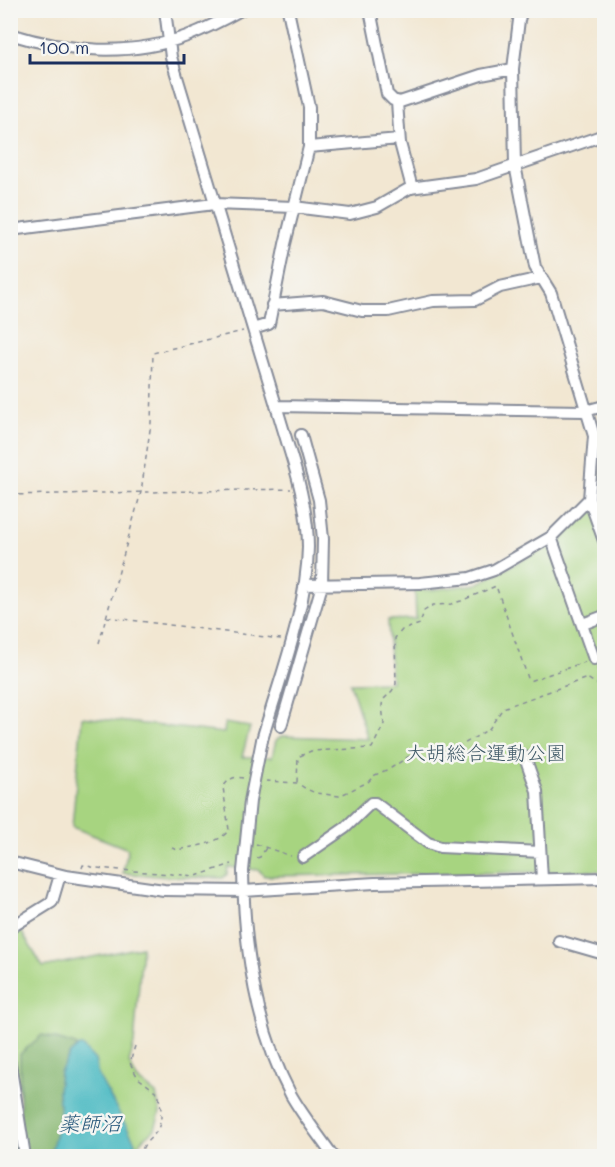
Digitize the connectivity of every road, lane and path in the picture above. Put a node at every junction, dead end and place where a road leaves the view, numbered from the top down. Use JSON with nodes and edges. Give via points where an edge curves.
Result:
{"nodes":[{"id":1,"x":165,"y":10,"type":"edge"},
{"id":2,"x":241,"y":10,"type":"edge"},
{"id":3,"x":288,"y":10,"type":"edge"},
{"id":4,"x":370,"y":10,"type":"edge"},
{"id":5,"x":522,"y":10,"type":"edge"},
{"id":6,"x":10,"y":34,"type":"edge"},
{"id":7,"x":169,"y":42,"type":"junction"},
{"id":8,"x":513,"y":69,"type":"junction"},
{"id":9,"x":397,"y":102,"type":"junction"},
{"id":10,"x":604,"y":135,"type":"edge"},
{"id":11,"x":399,"y":139,"type":"junction"},
{"id":12,"x":309,"y":147,"type":"junction"},
{"id":13,"x":515,"y":165,"type":"junction"},
{"id":14,"x":412,"y":188,"type":"junction"},
{"id":15,"x":214,"y":204,"type":"junction"},
{"id":16,"x":294,"y":207,"type":"junction"},
{"id":17,"x":10,"y":230,"type":"edge"},
{"id":18,"x":541,"y":278,"type":"junction"},
{"id":19,"x":272,"y":305,"type":"junction"},
{"id":20,"x":253,"y":329,"type":"junction"},
{"id":21,"x":276,"y":406,"type":"junction"},
{"id":22,"x":604,"y":406,"type":"edge"},
{"id":23,"x":585,"y":411,"type":"junction"},
{"id":24,"x":301,"y":435,"type":"dead end"},
{"id":25,"x":308,"y":462,"type":"junction"},
{"id":26,"x":294,"y":465,"type":"junction"},
{"id":27,"x":301,"y":489,"type":"junction"},
{"id":28,"x":141,"y":492,"type":"junction"},
{"id":29,"x":10,"y":495,"type":"edge"},
{"id":30,"x":589,"y":499,"type":"junction"},
{"id":31,"x":319,"y":500,"type":"junction"},
{"id":32,"x":304,"y":503,"type":"junction"},
{"id":33,"x":551,"y":537,"type":"junction"},
{"id":34,"x":604,"y":541,"type":"edge"},
{"id":35,"x":304,"y":585,"type":"junction"},
{"id":36,"x":322,"y":585,"type":"junction"},
{"id":37,"x":604,"y":616,"type":"edge"},
{"id":38,"x":106,"y":617,"type":"junction"},
{"id":39,"x":583,"y":624,"type":"junction"},
{"id":40,"x":291,"y":641,"type":"junction"},
{"id":41,"x":99,"y":643,"type":"dead end"},
{"id":42,"x":594,"y":659,"type":"junction"},
{"id":43,"x":280,"y":676,"type":"junction"},
{"id":44,"x":293,"y":679,"type":"junction"},
{"id":45,"x":600,"y":686,"type":"junction"},
{"id":46,"x":604,"y":724,"type":"edge"},
{"id":47,"x":281,"y":726,"type":"dead end"},
{"id":48,"x":525,"y":757,"type":"dead end"},
{"id":49,"x":247,"y":778,"type":"dead end"},
{"id":50,"x":257,"y":780,"type":"dead end"},
{"id":51,"x":297,"y":783,"type":"junction"},
{"id":52,"x":257,"y":844,"type":"dead end"},
{"id":53,"x":172,"y":848,"type":"dead end"},
{"id":54,"x":266,"y":848,"type":"junction"},
{"id":55,"x":540,"y":852,"type":"junction"},
{"id":56,"x":303,"y":857,"type":"joint"},
{"id":57,"x":249,"y":860,"type":"dead end"},
{"id":58,"x":10,"y":862,"type":"edge"},
{"id":59,"x":240,"y":866,"type":"junction"},
{"id":60,"x":81,"y":870,"type":"dead end"},
{"id":61,"x":60,"y":875,"type":"junction"},
{"id":62,"x":604,"y":878,"type":"edge"},
{"id":63,"x":542,"y":879,"type":"junction"},
{"id":64,"x":243,"y":891,"type":"junction"},
{"id":65,"x":10,"y":928,"type":"edge"},
{"id":66,"x":559,"y":941,"type":"dead end"},
{"id":67,"x":604,"y":954,"type":"edge"},
{"id":68,"x":135,"y":1046,"type":"dead end"},
{"id":69,"x":10,"y":1063,"type":"edge"},
{"id":70,"x":25,"y":1156,"type":"edge"},
{"id":71,"x":140,"y":1156,"type":"edge"},
{"id":72,"x":333,"y":1156,"type":"edge"}],
"edges":[{"from":1,"to":7,"type":"street"},
{"from":2,"to":7,"type":"street"},
{"from":3,"to":12,"type":"street","via":[[309,107]]},
{"from":4,"to":9,"type":"street","via":[[387,94]]},
{"from":5,"to":8,"type":"street"},
{"from":6,"to":7,"type":"street","via":[[78,49],[130,49]]},
{"from":7,"to":15,"type":"street"},
{"from":8,"to":9,"type":"street"},
{"from":8,"to":13,"type":"street"},
{"from":9,"to":11,"type":"street"},
{"from":10,"to":13,"type":"street"},
{"from":11,"to":12,"type":"street"},
{"from":11,"to":14,"type":"street"},
{"from":12,"to":16,"type":"street"},
{"from":13,"to":14,"type":"street","via":[[476,179]]},
{"from":13,"to":18,"type":"street","via":[[535,267]]},
{"from":14,"to":16,"type":"street","via":[[377,207],[350,214]]},
{"from":15,"to":16,"type":"street"},
{"from":15,"to":17,"type":"street"},
{"from":15,"to":20,"type":"street"},
{"from":16,"to":19,"type":"street"},
{"from":18,"to":19,"type":"street","via":[[500,287],[475,300],[433,301],[388,311],[362,311],[323,301]]},
{"from":18,"to":23,"type":"street","via":[[551,294]]},
{"from":19,"to":20,"type":"street","via":[[269,324]]},
{"from":20,"to":21,"type":"street"},
{"from":20,"to":28,"type":"path","via":[[153,353],[151,423]]},
{"from":21,"to":23,"type":"street"},
{"from":21,"to":26,"type":"street"},
{"from":22,"to":23,"type":"street"},
{"from":23,"to":30,"type":"street","via":[[594,436]]},
{"from":24,"to":25,"type":"street"},
{"from":25,"to":26,"type":"street"},
{"from":25,"to":31,"type":"street"},
{"from":26,"to":27,"type":"street"},
{"from":27,"to":28,"type":"path"},
{"from":27,"to":32,"type":"street"},
{"from":28,"to":29,"type":"path"},
{"from":28,"to":38,"type":"path"},
{"from":30,"to":33,"type":"street"},
{"from":30,"to":34,"type":"street"},
{"from":31,"to":32,"type":"street"},
{"from":31,"to":36,"type":"street"},
{"from":32,"to":35,"type":"street","via":[[308,547]]},
{"from":33,"to":36,"type":"street","via":[[494,570],[470,578]]},
{"from":33,"to":39,"type":"street"},
{"from":35,"to":36,"type":"street"},
{"from":35,"to":40,"type":"street"},
{"from":36,"to":44,"type":"street"},
{"from":37,"to":39,"type":"street"},
{"from":38,"to":40,"type":"path"},
{"from":38,"to":41,"type":"path"},
{"from":39,"to":42,"type":"street"},
{"from":40,"to":43,"type":"street"},
{"from":42,"to":45,"type":"path"},
{"from":42,"to":51,"type":"path","via":[[529,681],[496,586],[461,601],[433,605],[424,611],[420,624],[402,630],[396,638],[396,684],[381,705],[384,724],[372,748],[303,754],[296,765]]},
{"from":43,"to":44,"type":"street"},
{"from":43,"to":59,"type":"street","bridge":true,"via":[[262,740]]},
{"from":44,"to":47,"type":"street"},
{"from":45,"to":46,"type":"path"},
{"from":45,"to":51,"type":"path","via":[[587,678],[503,708],[489,729],[457,748],[417,751],[339,796],[306,789]]},
{"from":48,"to":55,"type":"street","via":[[537,791]]},
{"from":49,"to":53,"type":"path","via":[[236,777],[223,787],[229,830],[224,836],[216,841]]},
{"from":50,"to":51,"type":"path"},
{"from":52,"to":54,"type":"path"},
{"from":54,"to":56,"type":"path"},
{"from":54,"to":57,"type":"path","via":[[260,857]]},
{"from":55,"to":56,"type":"street","via":[[440,848],[375,802]]},
{"from":55,"to":63,"type":"street"},
{"from":58,"to":61,"type":"street"},
{"from":59,"to":60,"type":"path","via":[[196,876],[83,865]]},
{"from":59,"to":64,"type":"street"},
{"from":61,"to":64,"type":"street","via":[[164,890]]},
{"from":61,"to":65,"type":"street","via":[[52,902]]},
{"from":62,"to":63,"type":"street"},
{"from":63,"to":64,"type":"street"},
{"from":64,"to":72,"type":"street","via":[[250,968],[266,1034],[291,1095]]},
{"from":66,"to":67,"type":"street"},
{"from":68,"to":71,"type":"path","via":[[130,1063],[138,1078],[158,1093],[162,1111],[157,1131],[143,1145]]},
{"from":69,"to":70,"type":"street"}]}
